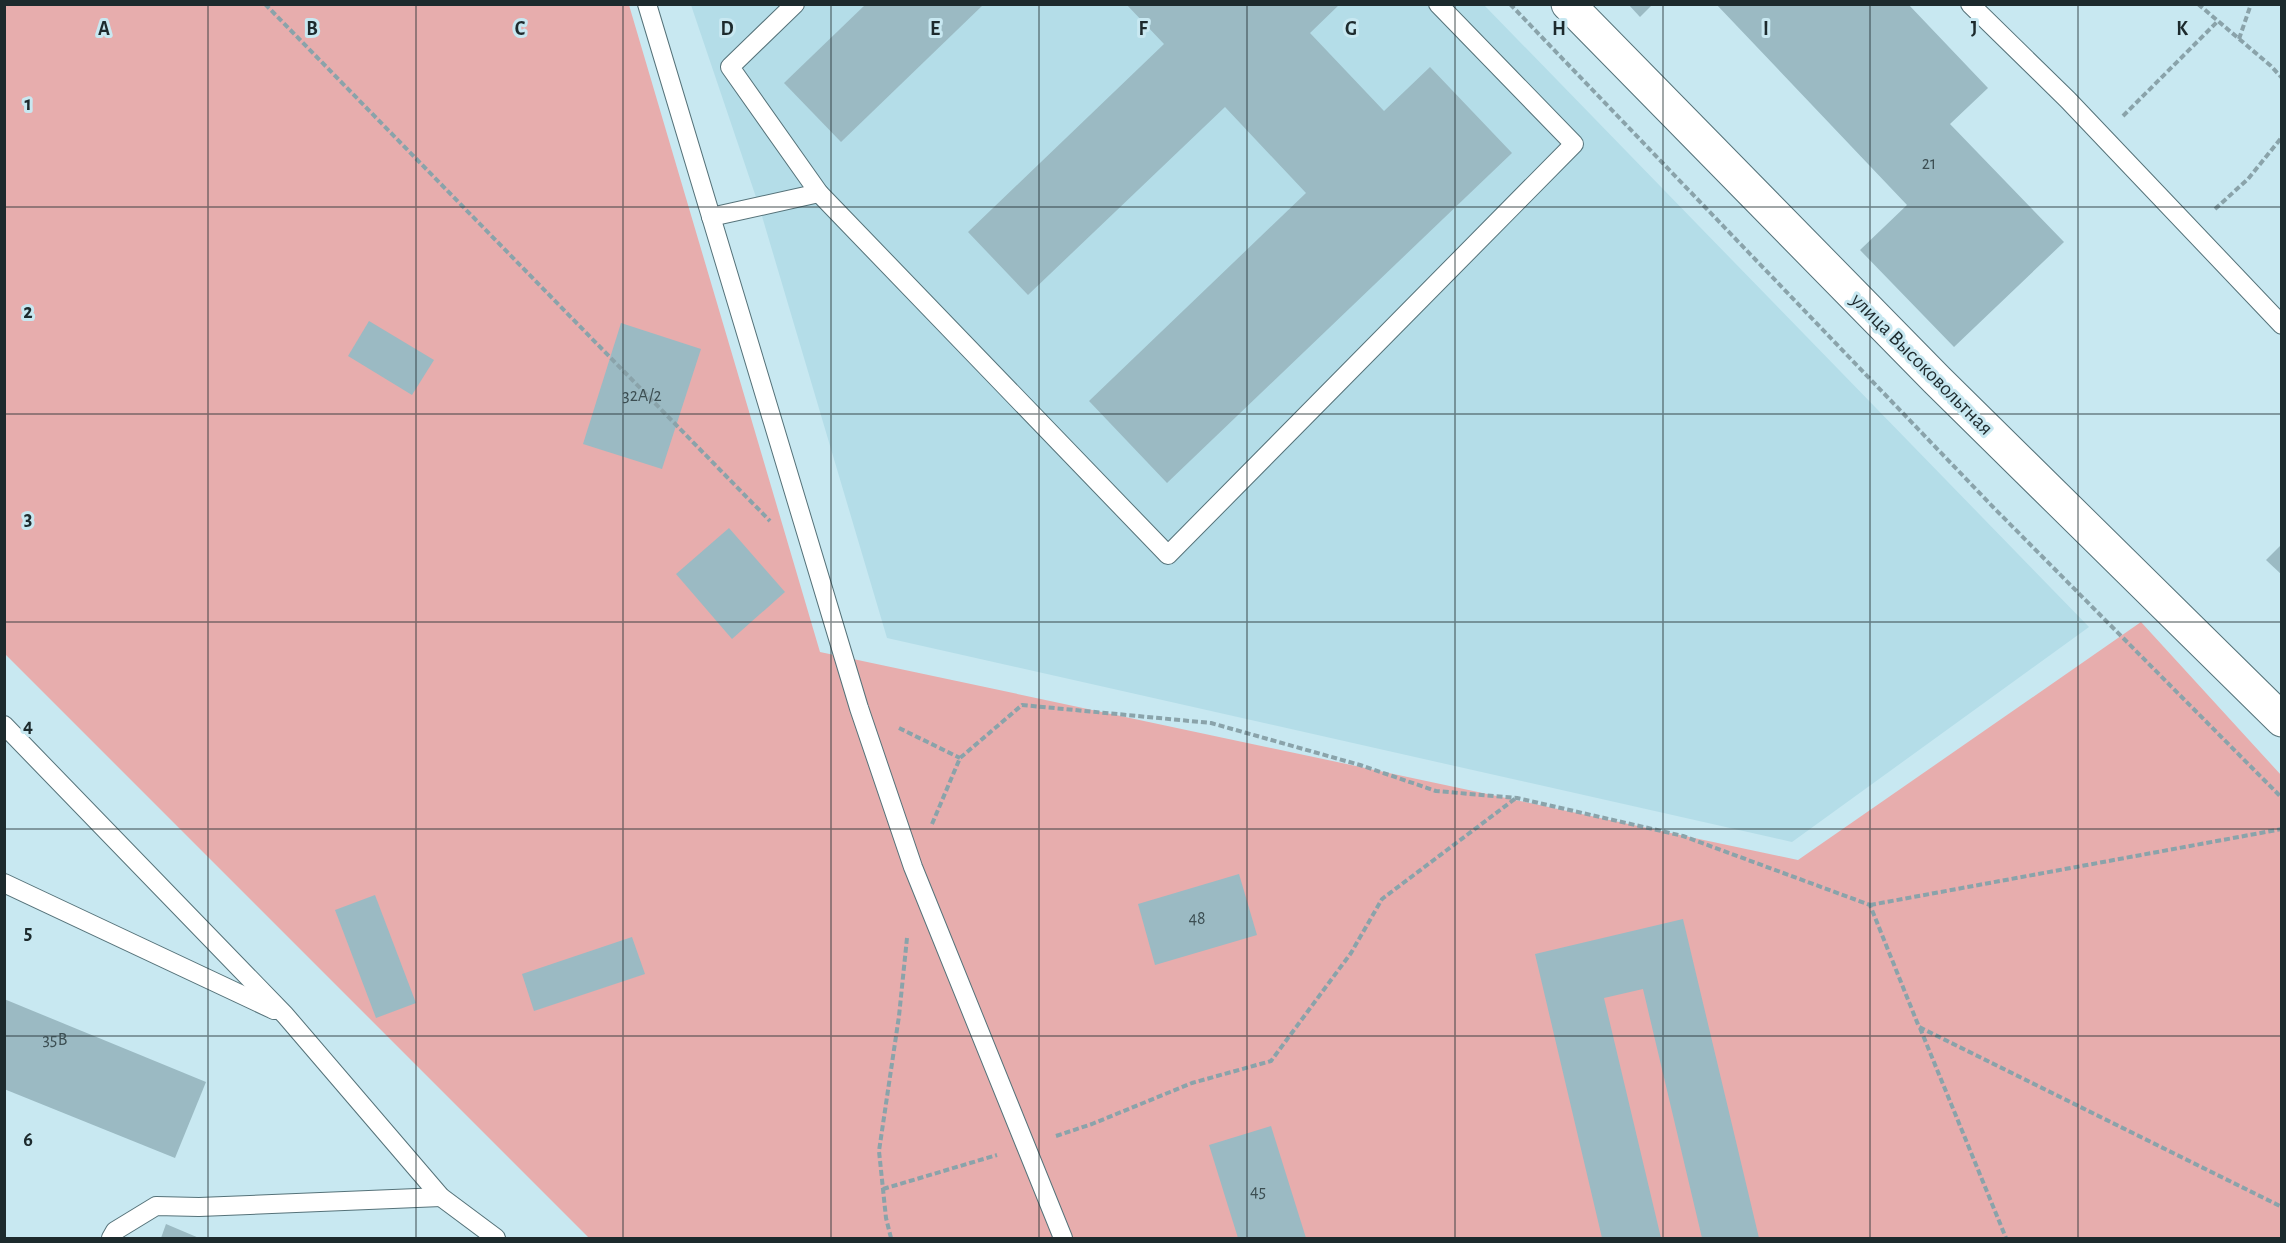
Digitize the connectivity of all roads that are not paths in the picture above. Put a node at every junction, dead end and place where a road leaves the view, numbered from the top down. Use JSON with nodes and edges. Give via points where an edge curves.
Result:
{"nodes":[{"id":1,"x":647,"y":4,"type":"edge"},
{"id":2,"x":795,"y":4,"type":"edge"},
{"id":3,"x":1438,"y":4,"type":"edge"},
{"id":4,"x":1568,"y":4,"type":"edge"},
{"id":5,"x":1970,"y":4,"type":"edge"},
{"id":6,"x":819,"y":194,"type":"junction"},
{"id":7,"x":711,"y":217,"type":"junction"},
{"id":8,"x":2282,"y":325,"type":"edge"},
{"id":9,"x":2282,"y":720,"type":"edge"},
{"id":10,"x":4,"y":725,"type":"edge"},
{"id":11,"x":4,"y":883,"type":"edge"},
{"id":12,"x":285,"y":1016,"type":"junction"},
{"id":13,"x":441,"y":1197,"type":"junction"},
{"id":14,"x":111,"y":1239,"type":"edge"},
{"id":15,"x":496,"y":1239,"type":"edge"},
{"id":16,"x":1063,"y":1239,"type":"edge"}],
"edges":[{"from":1,"to":7,"type":"lane"},
{"from":2,"to":6,"type":"lane","via":[[730,67]]},
{"from":3,"to":6,"type":"lane","via":[[1574,144],[1168,555]]},
{"from":4,"to":9,"type":"street","name":"улица Высоковольтная","via":[[1937,380]]},
{"from":5,"to":8,"type":"lane","via":[[2103,136]]},
{"from":6,"to":7,"type":"lane"},
{"from":7,"to":16,"type":"lane","via":[[859,708],[914,867]]},
{"from":10,"to":12,"type":"lane"},
{"from":11,"to":12,"type":"lane"},
{"from":12,"to":13,"type":"lane"},
{"from":13,"to":14,"type":"lane","via":[[156,1206],[115,1231]]},
{"from":13,"to":15,"type":"lane"}]}
